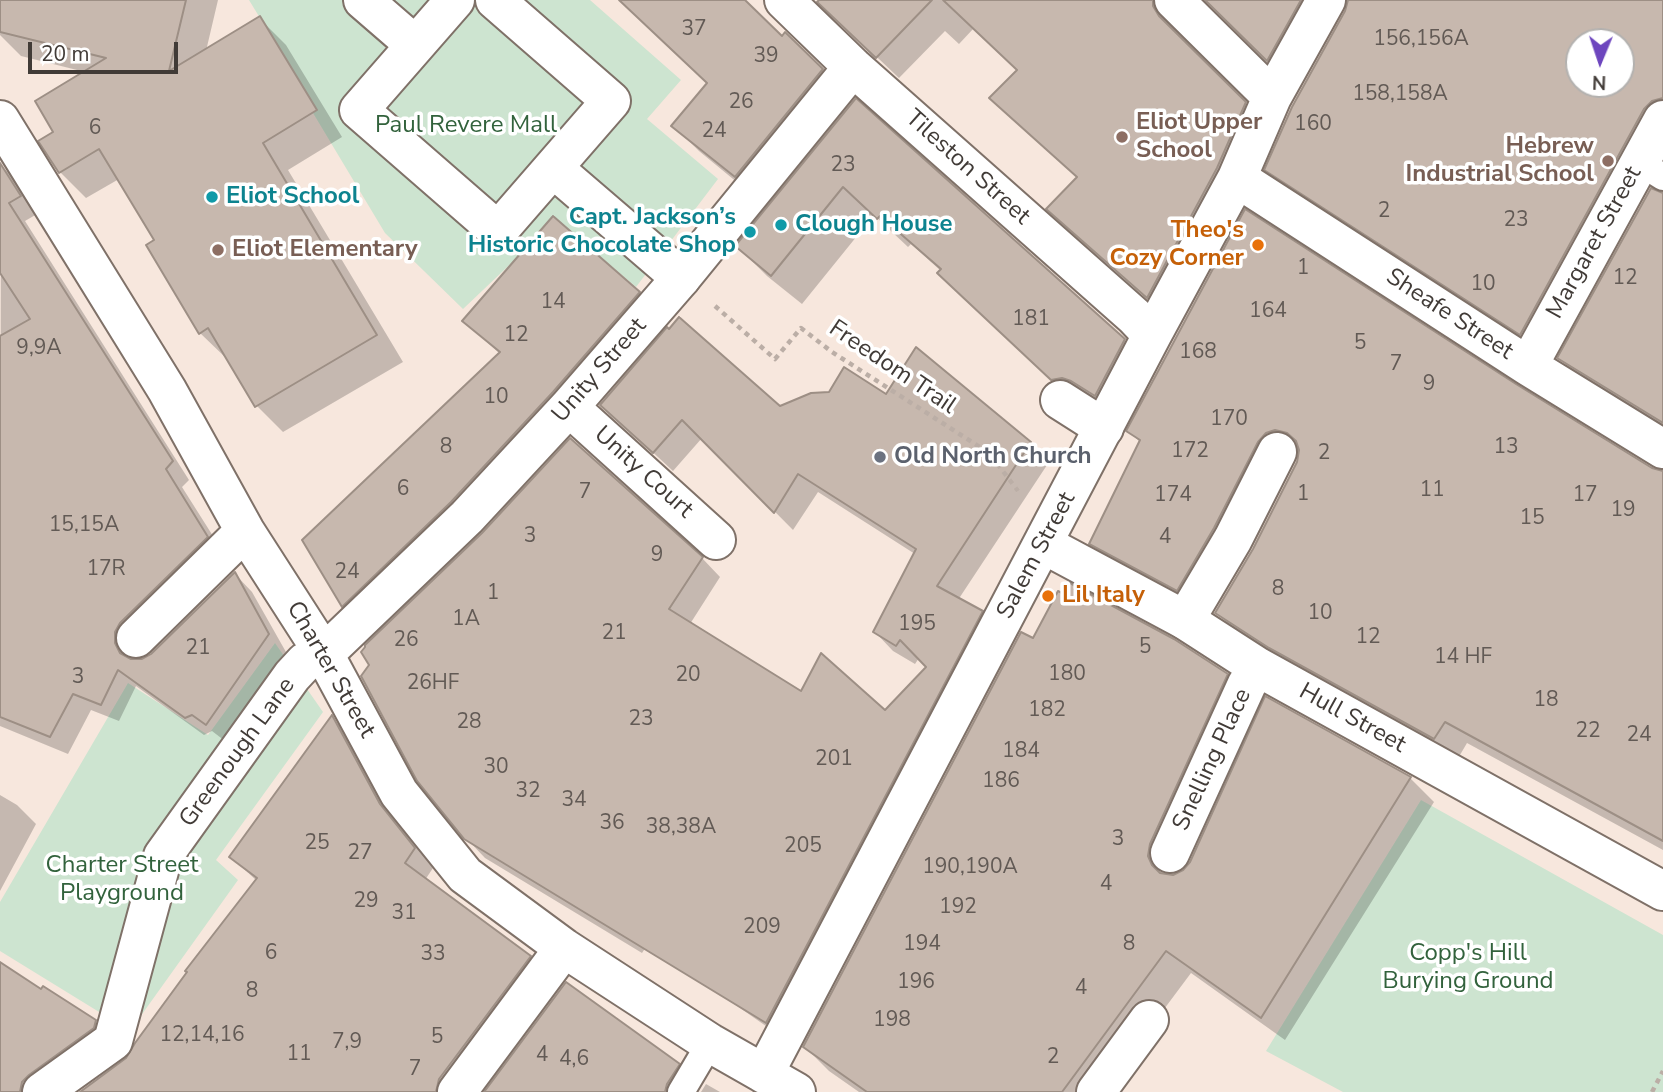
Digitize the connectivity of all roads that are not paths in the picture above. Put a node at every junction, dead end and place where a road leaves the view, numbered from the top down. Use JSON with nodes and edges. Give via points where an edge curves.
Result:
{"nodes":[{"id":1,"x":363,"y":0,"type":"edge"},
{"id":2,"x":455,"y":0,"type":"edge"},
{"id":3,"x":495,"y":0,"type":"edge"},
{"id":4,"x":784,"y":0,"type":"edge"},
{"id":5,"x":1174,"y":0,"type":"edge"},
{"id":6,"x":1326,"y":0,"type":"edge"},
{"id":7,"x":415,"y":45,"type":"junction"},
{"id":8,"x":853,"y":67,"type":"junction"},
{"id":9,"x":1272,"y":97,"type":"junction"},
{"id":10,"x":0,"y":120,"type":"edge"},
{"id":11,"x":1663,"y":120,"type":"edge"},
{"id":12,"x":553,"y":168,"type":"junction"},
{"id":13,"x":1651,"y":170,"type":"edge"},
{"id":14,"x":1237,"y":178,"type":"junction"},
{"id":15,"x":695,"y":289,"type":"junction"},
{"id":16,"x":1152,"y":335,"type":"junction"},
{"id":17,"x":1528,"y":366,"type":"junction"},
{"id":18,"x":1060,"y":400,"type":"dead end"},
{"id":19,"x":569,"y":407,"type":"junction"},
{"id":20,"x":1104,"y":428,"type":"junction"},
{"id":21,"x":1663,"y":449,"type":"edge"},
{"id":22,"x":1277,"y":452,"type":"dead end"},
{"id":23,"x":245,"y":531,"type":"junction"},
{"id":24,"x":716,"y":540,"type":"dead end"},
{"id":25,"x":1043,"y":544,"type":"junction"},
{"id":26,"x":1185,"y":621,"type":"junction"},
{"id":27,"x":136,"y":638,"type":"dead end"},
{"id":28,"x":314,"y":658,"type":"junction"},
{"id":29,"x":1258,"y":667,"type":"junction"},
{"id":30,"x":1170,"y":853,"type":"dead end"},
{"id":31,"x":1663,"y":891,"type":"edge"},
{"id":32,"x":564,"y":948,"type":"junction"},
{"id":33,"x":1149,"y":1020,"type":"dead end"},
{"id":34,"x":710,"y":1043,"type":"junction"},
{"id":35,"x":780,"y":1083,"type":"edge"},
{"id":36,"x":42,"y":1092,"type":"edge"},
{"id":37,"x":457,"y":1092,"type":"edge"},
{"id":38,"x":681,"y":1092,"type":"edge"},
{"id":39,"x":1096,"y":1092,"type":"edge"}],
"edges":[{"from":1,"to":7,"type":"street"},
{"from":2,"to":7,"type":"street"},
{"from":3,"to":12,"type":"street","via":[[611,101]]},
{"from":4,"to":8,"type":"street","name":"Tileston Street"},
{"from":5,"to":9,"type":"street"},
{"from":6,"to":9,"type":"street","name":"Salem Street"},
{"from":7,"to":12,"type":"street","via":[[359,110],[498,231]]},
{"from":8,"to":15,"type":"street","name":"Unity Street"},
{"from":8,"to":16,"type":"street","name":"Tileston Street"},
{"from":9,"to":14,"type":"street","name":"Salem Street"},
{"from":10,"to":23,"type":"street","name":"Charter Street","via":[[167,390]]},
{"from":11,"to":13,"type":"street","name":"Margaret Street"},
{"from":12,"to":15,"type":"street"},
{"from":13,"to":17,"type":"street","name":"Margaret Street"},
{"from":14,"to":16,"type":"street","name":"Salem Street"},
{"from":14,"to":17,"type":"street","name":"Sheafe Street"},
{"from":15,"to":19,"type":"street","name":"Unity Street"},
{"from":16,"to":20,"type":"street","name":"Salem Street"},
{"from":17,"to":21,"type":"street","name":"Sheafe Street"},
{"from":18,"to":20,"type":"street"},
{"from":19,"to":24,"type":"street","name":"Unity Court"},
{"from":19,"to":28,"type":"street","name":"Unity Street","via":[[467,517]]},
{"from":20,"to":25,"type":"street","name":"Salem Street"},
{"from":22,"to":26,"type":"street"},
{"from":23,"to":27,"type":"street"},
{"from":23,"to":28,"type":"street","name":"Charter Street"},
{"from":25,"to":26,"type":"street","name":"Hull Street"},
{"from":25,"to":35,"type":"street","name":"Salem Street"},
{"from":26,"to":29,"type":"street","name":"Hull Street"},
{"from":28,"to":32,"type":"street","name":"Charter Street","via":[[399,793],[465,874]]},
{"from":28,"to":36,"type":"street","name":"Greenough Lane","via":[[292,676],[163,856],[113,1041]]},
{"from":29,"to":30,"type":"street","name":"Snelling Place"},
{"from":29,"to":31,"type":"street","name":"Hull Street"},
{"from":32,"to":34,"type":"street","name":"Charter Street"},
{"from":32,"to":37,"type":"street"},
{"from":33,"to":39,"type":"street"},
{"from":34,"to":35,"type":"street","name":"Charter Street"},
{"from":34,"to":38,"type":"lane"}]}
